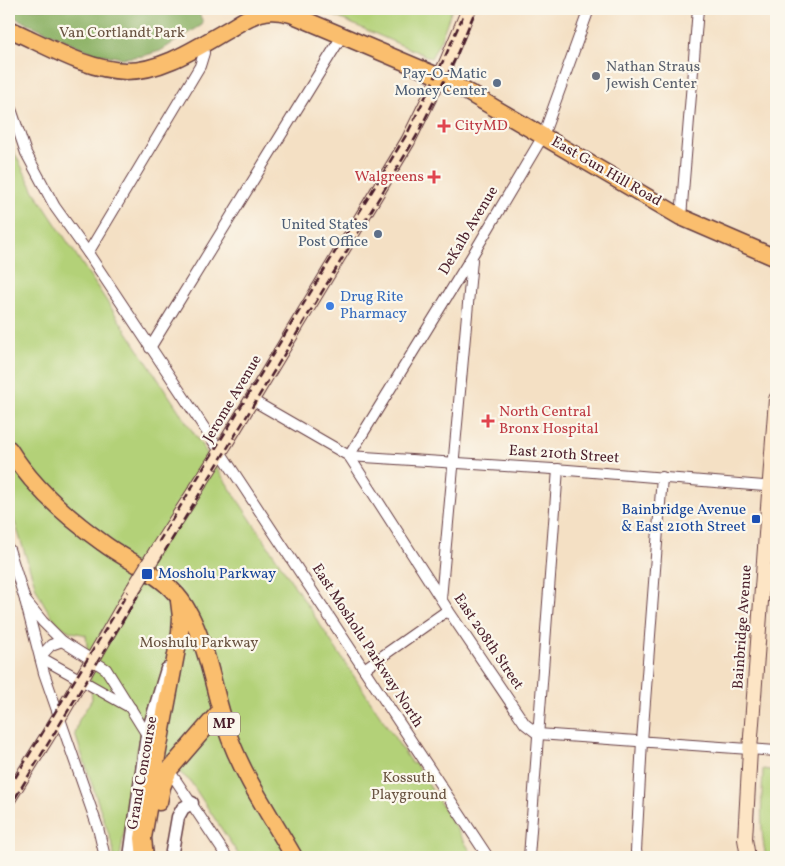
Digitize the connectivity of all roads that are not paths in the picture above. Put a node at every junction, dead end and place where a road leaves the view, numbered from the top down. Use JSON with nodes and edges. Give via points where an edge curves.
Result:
{"nodes":[{"id":1,"x":469,"y":9,"type":"edge"},
{"id":2,"x":589,"y":9,"type":"edge"},
{"id":3,"x":698,"y":9,"type":"edge"},
{"id":4,"x":9,"y":29,"type":"edge"},
{"id":5,"x":342,"y":36,"type":"junction"},
{"id":6,"x":203,"y":44,"type":"junction"},
{"id":7,"x":440,"y":77,"type":"junction"},
{"id":8,"x":9,"y":103,"type":"edge"},
{"id":9,"x":543,"y":136,"type":"junction"},
{"id":10,"x":681,"y":217,"type":"junction"},
{"id":11,"x":88,"y":253,"type":"junction"},
{"id":12,"x":472,"y":256,"type":"junction"},
{"id":13,"x":776,"y":258,"type":"edge"},
{"id":14,"x":450,"y":292,"type":"junction"},
{"id":15,"x":468,"y":311,"type":"junction"},
{"id":16,"x":150,"y":348,"type":"junction"},
{"id":17,"x":776,"y":399,"type":"edge"},
{"id":18,"x":252,"y":400,"type":"junction"},
{"id":19,"x":220,"y":452,"type":"junction"},
{"id":20,"x":349,"y":456,"type":"junction"},
{"id":21,"x":11,"y":457,"type":"edge"},
{"id":22,"x":454,"y":462,"type":"junction"},
{"id":23,"x":558,"y":469,"type":"junction"},
{"id":24,"x":662,"y":477,"type":"junction"},
{"id":25,"x":773,"y":487,"type":"edge"},
{"id":26,"x":9,"y":548,"type":"edge"},
{"id":27,"x":178,"y":596,"type":"junction"},
{"id":28,"x":441,"y":599,"type":"junction"},
{"id":29,"x":25,"y":600,"type":"junction"},
{"id":30,"x":448,"y":610,"type":"junction"},
{"id":31,"x":180,"y":632,"type":"junction"},
{"id":32,"x":62,"y":641,"type":"junction"},
{"id":33,"x":40,"y":657,"type":"junction"},
{"id":34,"x":93,"y":660,"type":"junction"},
{"id":35,"x":364,"y":669,"type":"junction"},
{"id":36,"x":80,"y":681,"type":"junction"},
{"id":37,"x":132,"y":708,"type":"junction"},
{"id":38,"x":220,"y":711,"type":"junction"},
{"id":39,"x":60,"y":716,"type":"junction"},
{"id":40,"x":538,"y":734,"type":"junction"},
{"id":41,"x":148,"y":735,"type":"junction"},
{"id":42,"x":642,"y":741,"type":"junction"},
{"id":43,"x":750,"y":750,"type":"junction"},
{"id":44,"x":776,"y":750,"type":"edge"},
{"id":45,"x":158,"y":751,"type":"junction"},
{"id":46,"x":169,"y":770,"type":"junction"},
{"id":47,"x":9,"y":798,"type":"edge"},
{"id":48,"x":192,"y":803,"type":"junction"},
{"id":49,"x":291,"y":851,"type":"edge"},
{"id":50,"x":105,"y":857,"type":"edge"},
{"id":51,"x":130,"y":857,"type":"edge"},
{"id":52,"x":146,"y":857,"type":"edge"},
{"id":53,"x":171,"y":857,"type":"edge"},
{"id":54,"x":227,"y":857,"type":"edge"},
{"id":55,"x":300,"y":857,"type":"edge"},
{"id":56,"x":488,"y":857,"type":"edge"},
{"id":57,"x":529,"y":857,"type":"edge"},
{"id":58,"x":638,"y":857,"type":"edge"},
{"id":59,"x":748,"y":857,"type":"edge"}],
"edges":[{"from":1,"to":7,"type":"main road","name":"Jerome Avenue"},
{"from":2,"to":9,"type":"street","name":"DeKalb Avenue"},
{"from":3,"to":10,"type":"street"},
{"from":4,"to":6,"type":"main road","name":"East Gun Hill Road","via":[[82,62],[126,71],[159,65]]},
{"from":5,"to":6,"type":"main road","name":"East Gun Hill Road","via":[[296,16],[270,11],[252,16]]},
{"from":5,"to":7,"type":"main road","name":"East Gun Hill Road"},
{"from":5,"to":16,"type":"street"},
{"from":6,"to":11,"type":"street","via":[[200,66]]},
{"from":7,"to":9,"type":"main road","name":"East Gun Hill Road"},
{"from":7,"to":18,"type":"main road","name":"Jerome Avenue","via":[[408,141]]},
{"from":8,"to":11,"type":"street","name":"East Mosholu Parkway North","via":[[26,153],[40,181]]},
{"from":9,"to":10,"type":"main road","name":"East Gun Hill Road"},
{"from":9,"to":12,"type":"street","name":"DeKalb Avenue"},
{"from":10,"to":13,"type":"main road","name":"East Gun Hill Road"},
{"from":11,"to":16,"type":"street","name":"East Mosholu Parkway North"},
{"from":12,"to":14,"type":"street","name":"DeKalb Avenue"},
{"from":12,"to":15,"type":"street"},
{"from":14,"to":15,"type":"street","via":[[463,302]]},
{"from":14,"to":20,"type":"street","name":"DeKalb Avenue"},
{"from":15,"to":22,"type":"street"},
{"from":16,"to":19,"type":"street","name":"East Mosholu Parkway North"},
{"from":17,"to":25,"type":"main road","name":"Bainbridge Avenue"},
{"from":18,"to":19,"type":"main road","name":"Jerome Avenue"},
{"from":18,"to":20,"type":"street","name":"East 208th Street"},
{"from":19,"to":34,"type":"main road","name":"Jerome Avenue","bridge":true,"via":[[157,550]]},
{"from":19,"to":35,"type":"street","name":"East Mosholu Parkway North"},
{"from":20,"to":22,"type":"street","name":"East 210th Street"},
{"from":20,"to":28,"type":"street","name":"East 208th Street"},
{"from":21,"to":27,"type":"main road","number":"MP","via":[[76,522]]},
{"from":22,"to":23,"type":"street","name":"East 210th Street"},
{"from":22,"to":28,"type":"street"},
{"from":23,"to":24,"type":"street","name":"East 210th Street"},
{"from":23,"to":40,"type":"street"},
{"from":24,"to":25,"type":"street","name":"East 210th Street"},
{"from":24,"to":42,"type":"street"},
{"from":25,"to":43,"type":"main road","name":"Bainbridge Avenue"},
{"from":26,"to":29,"type":"street"},
{"from":27,"to":31,"type":"main road","name":"Grand Concourse"},
{"from":27,"to":38,"type":"main road","number":"MP","via":[[198,630]]},
{"from":28,"to":30,"type":"street","name":"East 208th Street"},
{"from":29,"to":32,"type":"street"},
{"from":29,"to":33,"type":"street"},
{"from":30,"to":35,"type":"street"},
{"from":30,"to":40,"type":"street","name":"East 208th Street","via":[[525,724]]},
{"from":31,"to":41,"type":"street","name":"Grand Concourse"},
{"from":31,"to":45,"type":"main road","name":"Grand Concourse"},
{"from":32,"to":33,"type":"street","via":[[52,645]]},
{"from":32,"to":34,"type":"street"},
{"from":33,"to":36,"type":"street"},
{"from":33,"to":39,"type":"street"},
{"from":34,"to":36,"type":"main road","name":"Jerome Avenue"},
{"from":34,"to":37,"type":"street","via":[[106,669]]},
{"from":35,"to":56,"type":"street","name":"East Mosholu Parkway North"},
{"from":36,"to":37,"type":"street"},
{"from":36,"to":39,"type":"main road","name":"Jerome Avenue"},
{"from":37,"to":41,"type":"street"},
{"from":38,"to":46,"type":"main road","name":"Grand Concourse"},
{"from":38,"to":49,"type":"main road","number":"MP","via":[[252,786]]},
{"from":39,"to":47,"type":"main road","name":"Jerome Avenue"},
{"from":39,"to":50,"type":"street"},
{"from":40,"to":42,"type":"street"},
{"from":40,"to":57,"type":"street"},
{"from":41,"to":45,"type":"street"},
{"from":41,"to":51,"type":"street","name":"Grand Concourse"},
{"from":42,"to":43,"type":"street"},
{"from":42,"to":58,"type":"street"},
{"from":43,"to":44,"type":"street"},
{"from":43,"to":59,"type":"main road","name":"Bainbridge Avenue","via":[[745,839]]},
{"from":45,"to":46,"type":"street"},
{"from":45,"to":52,"type":"main road","name":"Grand Concourse","via":[[143,838]]},
{"from":46,"to":48,"type":"street"},
{"from":46,"to":52,"type":"main road","name":"Grand Concourse"},
{"from":48,"to":53,"type":"street","via":[[183,808],[178,817]]},
{"from":48,"to":54,"type":"street"},
{"from":49,"to":55,"type":"main road","number":"MP"}]}
